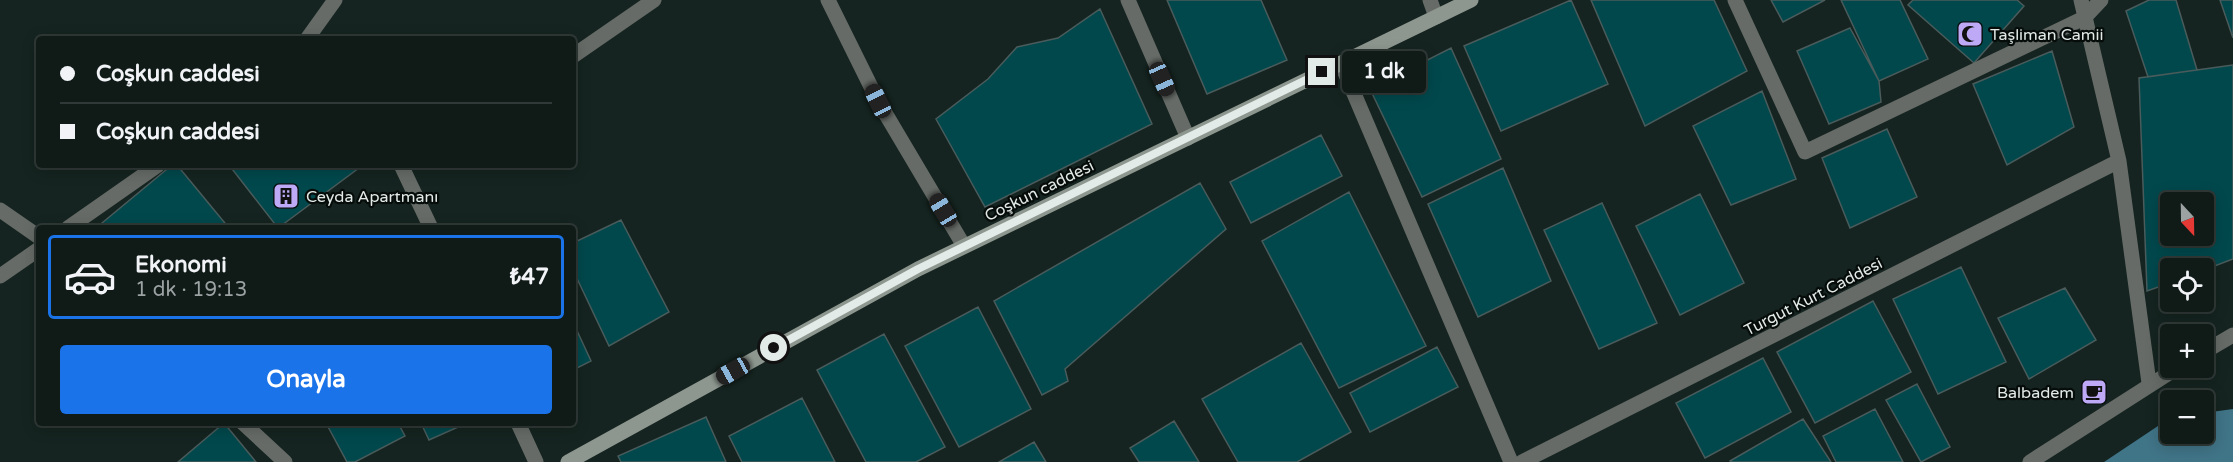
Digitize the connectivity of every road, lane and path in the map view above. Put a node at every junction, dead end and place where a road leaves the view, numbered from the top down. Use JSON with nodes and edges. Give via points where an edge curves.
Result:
{"nodes":[{"id":1,"x":335,"y":0,"type":"edge"},
{"id":2,"x":654,"y":0,"type":"edge"},
{"id":3,"x":828,"y":0,"type":"edge"},
{"id":4,"x":1128,"y":0,"type":"edge"},
{"id":5,"x":1430,"y":0,"type":"edge"},
{"id":6,"x":1471,"y":0,"type":"edge"},
{"id":7,"x":1735,"y":0,"type":"edge"},
{"id":8,"x":2081,"y":0,"type":"edge"},
{"id":9,"x":2101,"y":0,"type":"edge"},
{"id":10,"x":1436,"y":17,"type":"junction"},
{"id":11,"x":2084,"y":18,"type":"junction"},
{"id":12,"x":310,"y":36,"type":"edge"},
{"id":13,"x":576,"y":54,"type":"edge"},
{"id":14,"x":1341,"y":63,"type":"junction"},
{"id":15,"x":1188,"y":138,"type":"junction"},
{"id":16,"x":2120,"y":161,"type":"junction"},
{"id":17,"x":154,"y":168,"type":"edge"},
{"id":18,"x":407,"y":168,"type":"edge"},
{"id":19,"x":0,"y":210,"type":"edge"},
{"id":20,"x":72,"y":225,"type":"edge"},
{"id":21,"x":430,"y":225,"type":"edge"},
{"id":22,"x":36,"y":235,"type":"edge"},
{"id":23,"x":964,"y":246,"type":"junction"},
{"id":24,"x":36,"y":251,"type":"edge"},
{"id":25,"x":0,"y":276,"type":"edge"},
{"id":26,"x":2233,"y":335,"type":"edge"},
{"id":27,"x":2214,"y":346,"type":"edge"},
{"id":28,"x":2160,"y":378,"type":"edge"},
{"id":29,"x":2149,"y":384,"type":"junction"},
{"id":30,"x":246,"y":426,"type":"edge"},
{"id":31,"x":519,"y":426,"type":"edge"},
{"id":32,"x":285,"y":462,"type":"edge"},
{"id":33,"x":536,"y":462,"type":"edge"},
{"id":34,"x":568,"y":462,"type":"edge"},
{"id":35,"x":1511,"y":462,"type":"edge"},
{"id":36,"x":1522,"y":462,"type":"edge"},
{"id":37,"x":2030,"y":462,"type":"edge"}],
"edges":[{"from":1,"to":12,"type":"street"},
{"from":2,"to":13,"type":"street"},
{"from":3,"to":23,"type":"street","via":[[878,101]]},
{"from":4,"to":15,"type":"street"},
{"from":5,"to":10,"type":"street"},
{"from":6,"to":10,"type":"street","name":"Coşkun caddesi"},
{"from":7,"to":11,"type":"street","via":[[1805,152]]},
{"from":8,"to":11,"type":"street"},
{"from":9,"to":11,"type":"street"},
{"from":10,"to":14,"type":"street","name":"Coşkun caddesi"},
{"from":11,"to":16,"type":"street"},
{"from":14,"to":15,"type":"street","name":"Coşkun caddesi"},
{"from":14,"to":35,"type":"street"},
{"from":15,"to":23,"type":"street","name":"Coşkun caddesi"},
{"from":16,"to":29,"type":"street"},
{"from":16,"to":36,"type":"street","name":"Turgut Kurt Caddesi"},
{"from":17,"to":20,"type":"street"},
{"from":18,"to":21,"type":"street"},
{"from":19,"to":22,"type":"street"},
{"from":23,"to":34,"type":"street","name":"Coşkun caddesi"},
{"from":24,"to":25,"type":"street"},
{"from":26,"to":27,"type":"street"},
{"from":28,"to":29,"type":"street"},
{"from":29,"to":37,"type":"street"},
{"from":30,"to":32,"type":"street"},
{"from":31,"to":33,"type":"street"}]}
